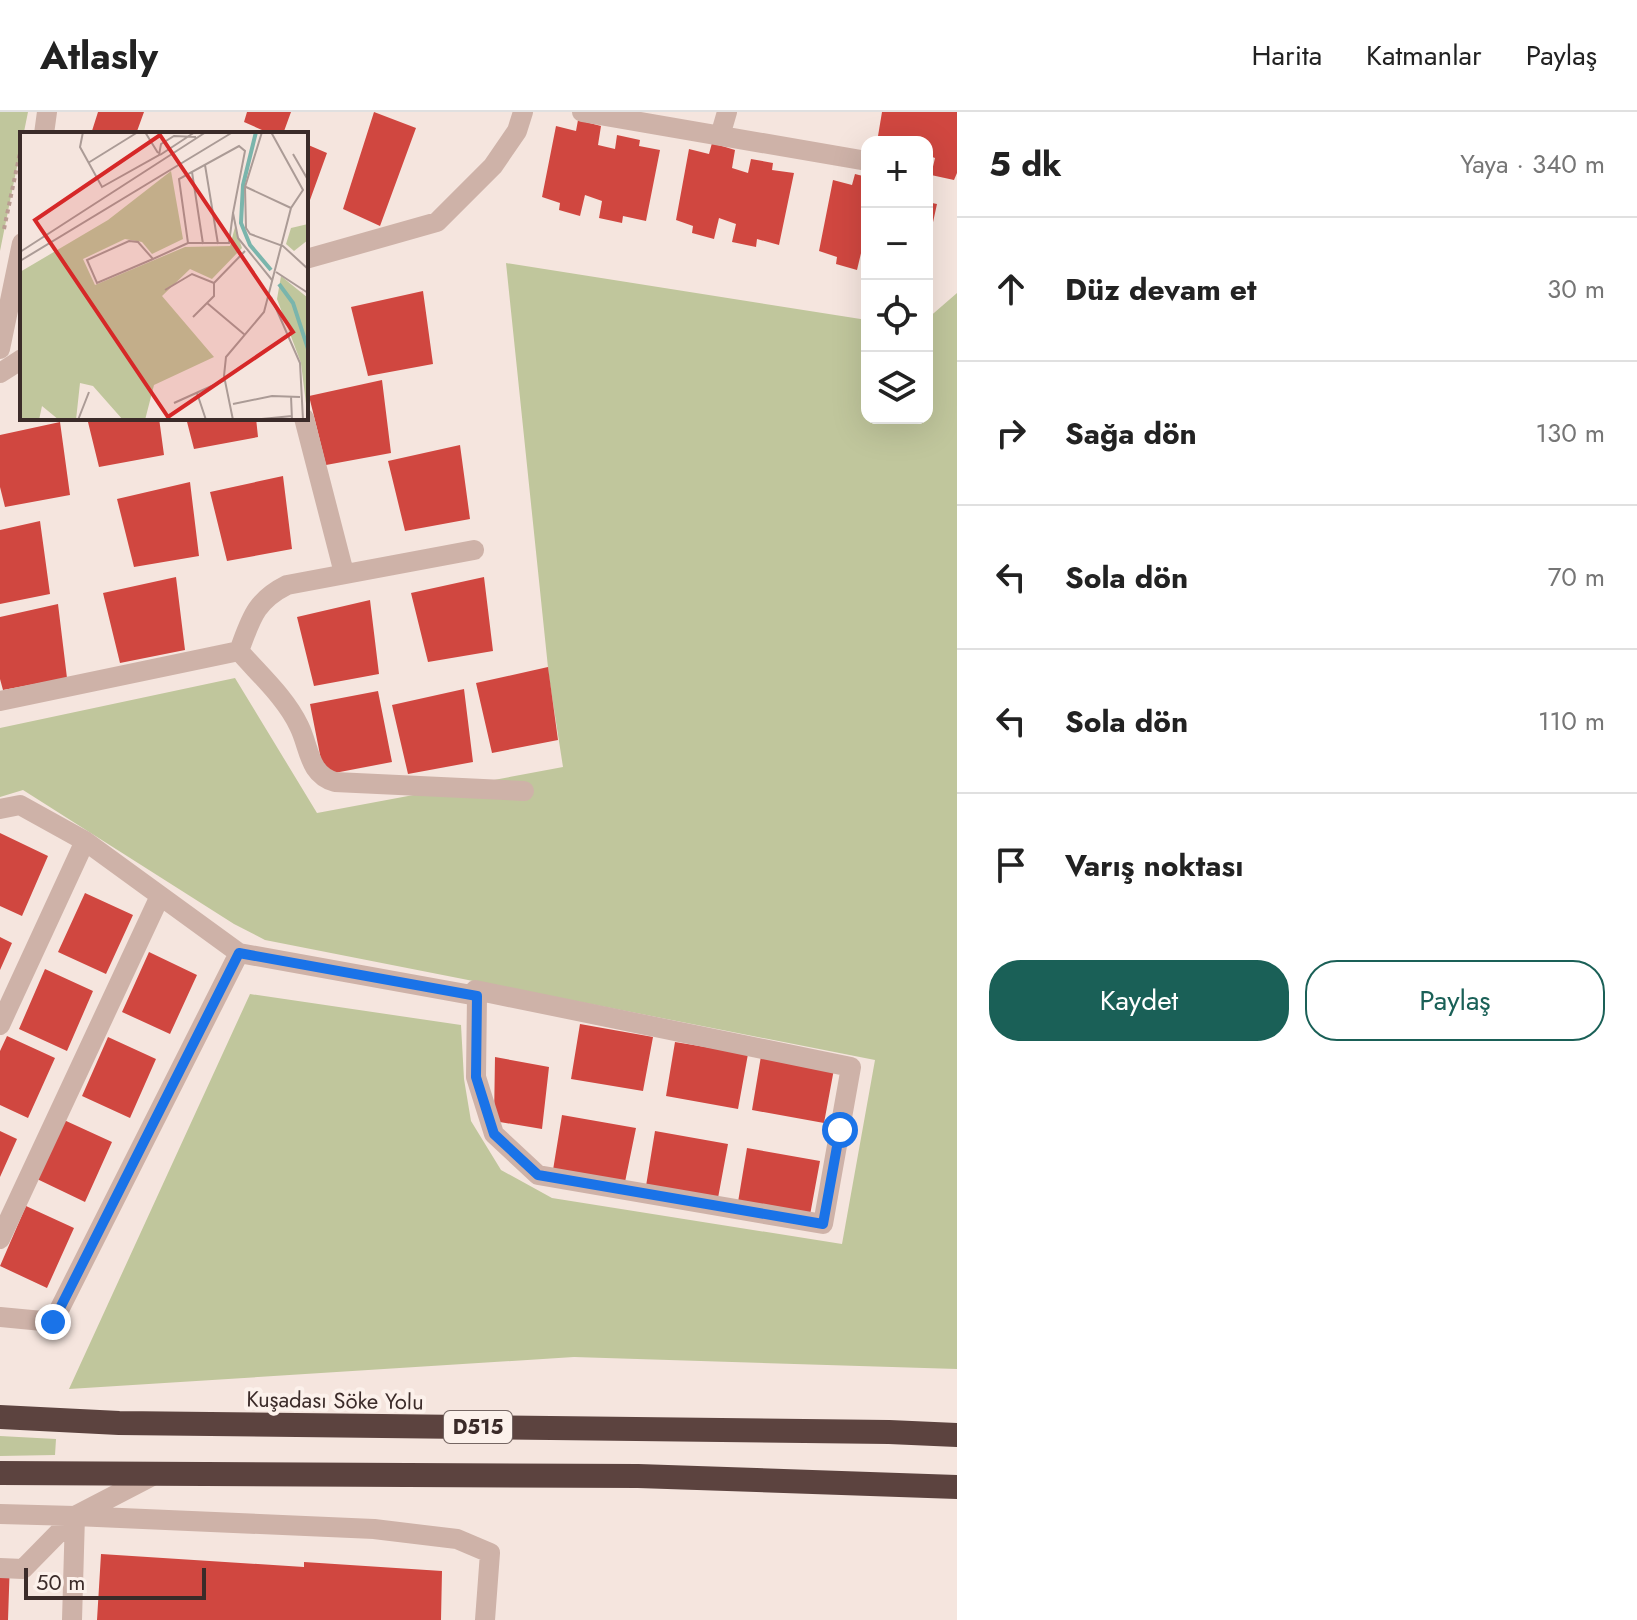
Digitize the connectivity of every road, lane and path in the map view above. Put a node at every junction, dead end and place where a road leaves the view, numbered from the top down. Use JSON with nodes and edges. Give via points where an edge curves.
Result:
{"nodes":[{"id":1,"x":47,"y":112,"type":"edge"},
{"id":2,"x":523,"y":112,"type":"edge"},
{"id":3,"x":582,"y":112,"type":"edge"},
{"id":4,"x":727,"y":112,"type":"edge"},
{"id":5,"x":44,"y":132,"type":"edge"},
{"id":6,"x":720,"y":136,"type":"junction"},
{"id":7,"x":861,"y":160,"type":"edge"},
{"id":8,"x":20,"y":165,"type":"edge"},
{"id":9,"x":13,"y":240,"type":"edge"},
{"id":10,"x":308,"y":258,"type":"edge"},
{"id":11,"x":0,"y":349,"type":"edge"},
{"id":12,"x":20,"y":360,"type":"edge"},
{"id":13,"x":0,"y":373,"type":"edge"},
{"id":14,"x":305,"y":420,"type":"edge"},
{"id":15,"x":474,"y":550,"type":"dead end"},
{"id":16,"x":344,"y":573,"type":"junction"},
{"id":17,"x":239,"y":651,"type":"junction"},
{"id":18,"x":0,"y":701,"type":"edge"},
{"id":19,"x":524,"y":791,"type":"dead end"},
{"id":20,"x":0,"y":809,"type":"edge"},
{"id":21,"x":85,"y":841,"type":"junction"},
{"id":22,"x":160,"y":896,"type":"junction"},
{"id":23,"x":239,"y":953,"type":"junction"},
{"id":24,"x":476,"y":993,"type":"junction"},
{"id":25,"x":0,"y":1025,"type":"edge"},
{"id":26,"x":0,"y":1239,"type":"edge"},
{"id":27,"x":0,"y":1317,"type":"edge"},
{"id":28,"x":0,"y":1417,"type":"edge"},
{"id":29,"x":957,"y":1435,"type":"edge"},
{"id":30,"x":0,"y":1473,"type":"edge"},
{"id":31,"x":154,"y":1475,"type":"junction"},
{"id":32,"x":957,"y":1487,"type":"edge"},
{"id":33,"x":0,"y":1514,"type":"edge"},
{"id":34,"x":75,"y":1516,"type":"junction"},
{"id":35,"x":0,"y":1568,"type":"edge"},
{"id":36,"x":72,"y":1620,"type":"edge"},
{"id":37,"x":485,"y":1620,"type":"edge"}],
"edges":[{"from":1,"to":5,"type":"street"},
{"from":2,"to":10,"type":"street","via":[[493,166],[437,222]]},
{"from":3,"to":6,"type":"street"},
{"from":4,"to":6,"type":"street"},
{"from":6,"to":7,"type":"street"},
{"from":8,"to":9,"type":"path"},
{"from":9,"to":11,"type":"street"},
{"from":12,"to":13,"type":"street"},
{"from":14,"to":16,"type":"street"},
{"from":15,"to":16,"type":"street"},
{"from":16,"to":17,"type":"street","via":[[275,591],[254,610]]},
{"from":17,"to":18,"type":"street"},
{"from":17,"to":19,"type":"street","via":[[295,718],[310,759],[325,779]]},
{"from":20,"to":21,"type":"street","via":[[20,805]]},
{"from":21,"to":22,"type":"street"},
{"from":21,"to":25,"type":"street"},
{"from":22,"to":23,"type":"street"},
{"from":22,"to":26,"type":"street"},
{"from":23,"to":24,"type":"street"},
{"from":23,"to":27,"type":"street","via":[[53,1322]]},
{"from":24,"to":24,"type":"street","via":[[476,1077],[494,1134],[538,1175],[823,1224],[851,1067]]},
{"from":28,"to":29,"type":"highway","name":"Kuşadası Söke Yolu","number":"D515"},
{"from":30,"to":31,"type":"highway","number":"D515"},
{"from":31,"to":32,"type":"highway","number":"D515","via":[[638,1476]]},
{"from":31,"to":34,"type":"street"},
{"from":33,"to":34,"type":"street"},
{"from":34,"to":35,"type":"street","via":[[23,1569]]},
{"from":34,"to":36,"type":"street"},
{"from":34,"to":37,"type":"street","via":[[374,1529],[457,1539],[490,1553]]}]}
